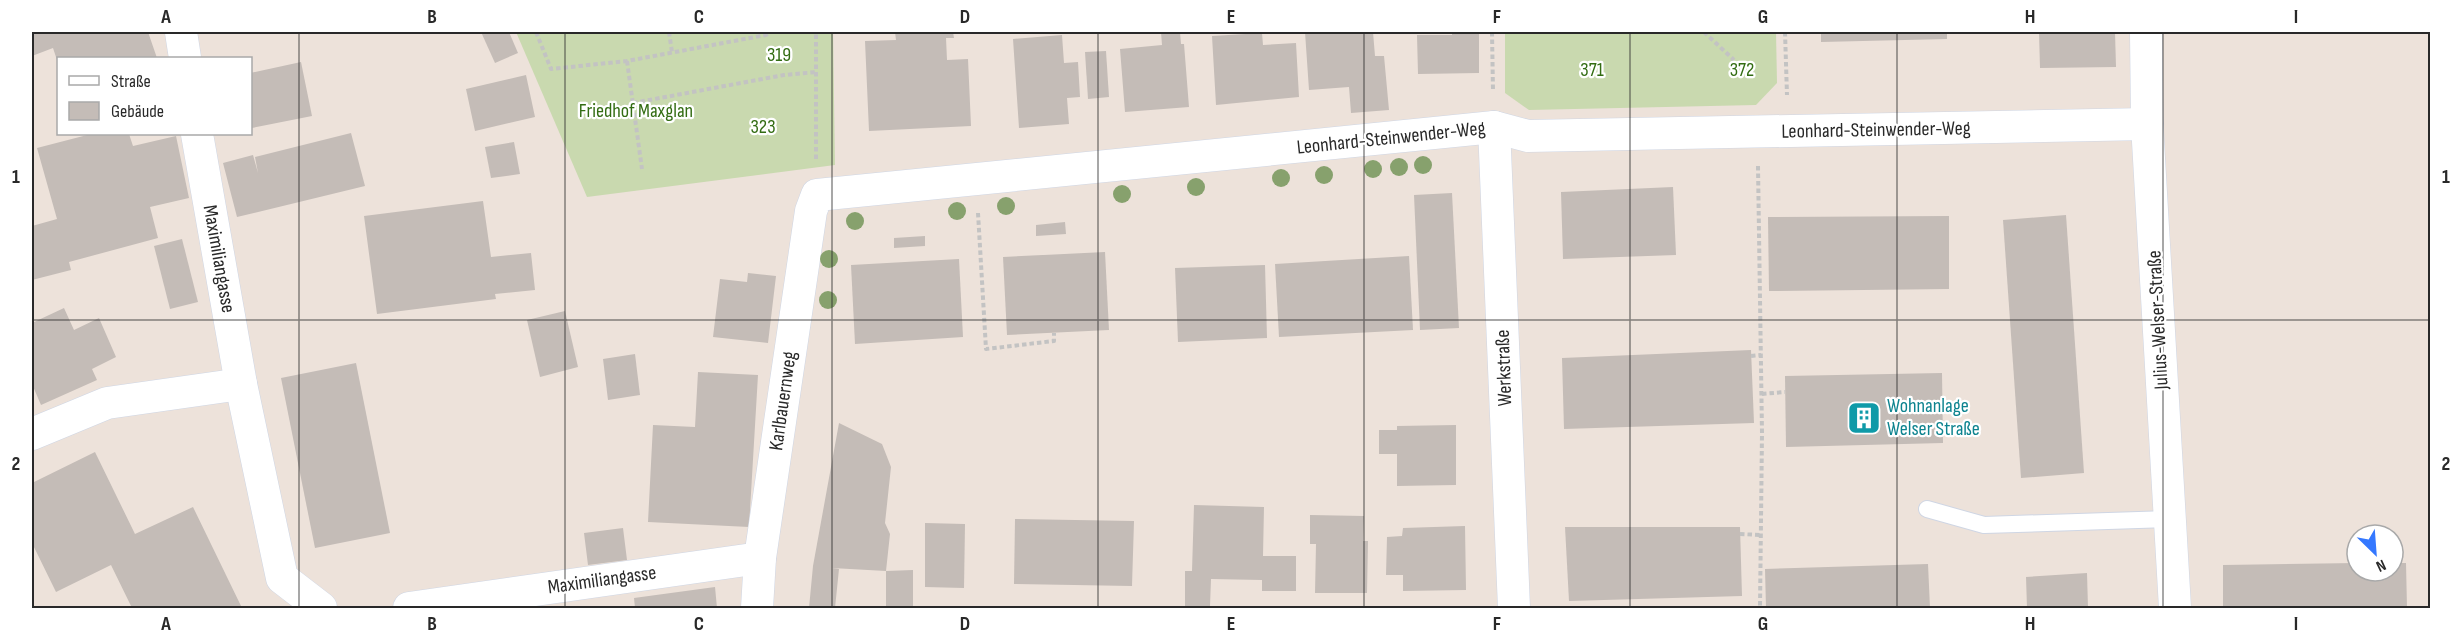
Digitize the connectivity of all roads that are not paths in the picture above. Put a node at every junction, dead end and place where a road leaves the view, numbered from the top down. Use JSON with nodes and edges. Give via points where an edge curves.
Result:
{"nodes":[{"id":1,"x":180,"y":32,"type":"edge"},
{"id":2,"x":2146,"y":32,"type":"edge"},
{"id":3,"x":185,"y":57,"type":"edge"},
{"id":4,"x":2147,"y":124,"type":"junction"},
{"id":5,"x":1494,"y":128,"type":"junction"},
{"id":6,"x":197,"y":135,"type":"edge"},
{"id":7,"x":817,"y":195,"type":"joint"},
{"id":8,"x":241,"y":384,"type":"junction"},
{"id":9,"x":32,"y":434,"type":"edge"},
{"id":10,"x":1927,"y":509,"type":"dead end"},
{"id":11,"x":2169,"y":519,"type":"junction"},
{"id":12,"x":760,"y":558,"type":"junction"},
{"id":13,"x":321,"y":609,"type":"edge"},
{"id":14,"x":409,"y":609,"type":"edge"},
{"id":15,"x":757,"y":609,"type":"edge"},
{"id":16,"x":1514,"y":609,"type":"edge"},
{"id":17,"x":2175,"y":609,"type":"edge"}],
"edges":[{"from":1,"to":3,"type":"street"},
{"from":2,"to":4,"type":"street","name":"Julius-Welser-Straße"},
{"from":4,"to":5,"type":"street","name":"Leonhard-Steinwender-Weg","via":[[1528,136]]},
{"from":4,"to":11,"type":"street","name":"Julius-Welser-Straße"},
{"from":5,"to":7,"type":"street","name":"Leonhard-Steinwender-Weg"},
{"from":5,"to":16,"type":"street","name":"Werkstraße"},
{"from":6,"to":8,"type":"street","name":"Maximiliangasse"},
{"from":7,"to":12,"type":"street","name":"Karlbauernweg","via":[[811,211]]},
{"from":8,"to":9,"type":"street","via":[[107,403]]},
{"from":8,"to":13,"type":"street","name":"Maximiliangasse","via":[[282,578]]},
{"from":10,"to":11,"type":"lane","via":[[1984,525]]},
{"from":11,"to":17,"type":"street","name":"Julius-Welser-Straße"},
{"from":12,"to":14,"type":"street","name":"Maximiliangasse"},
{"from":12,"to":15,"type":"street","name":"Karlbauernweg"}]}
